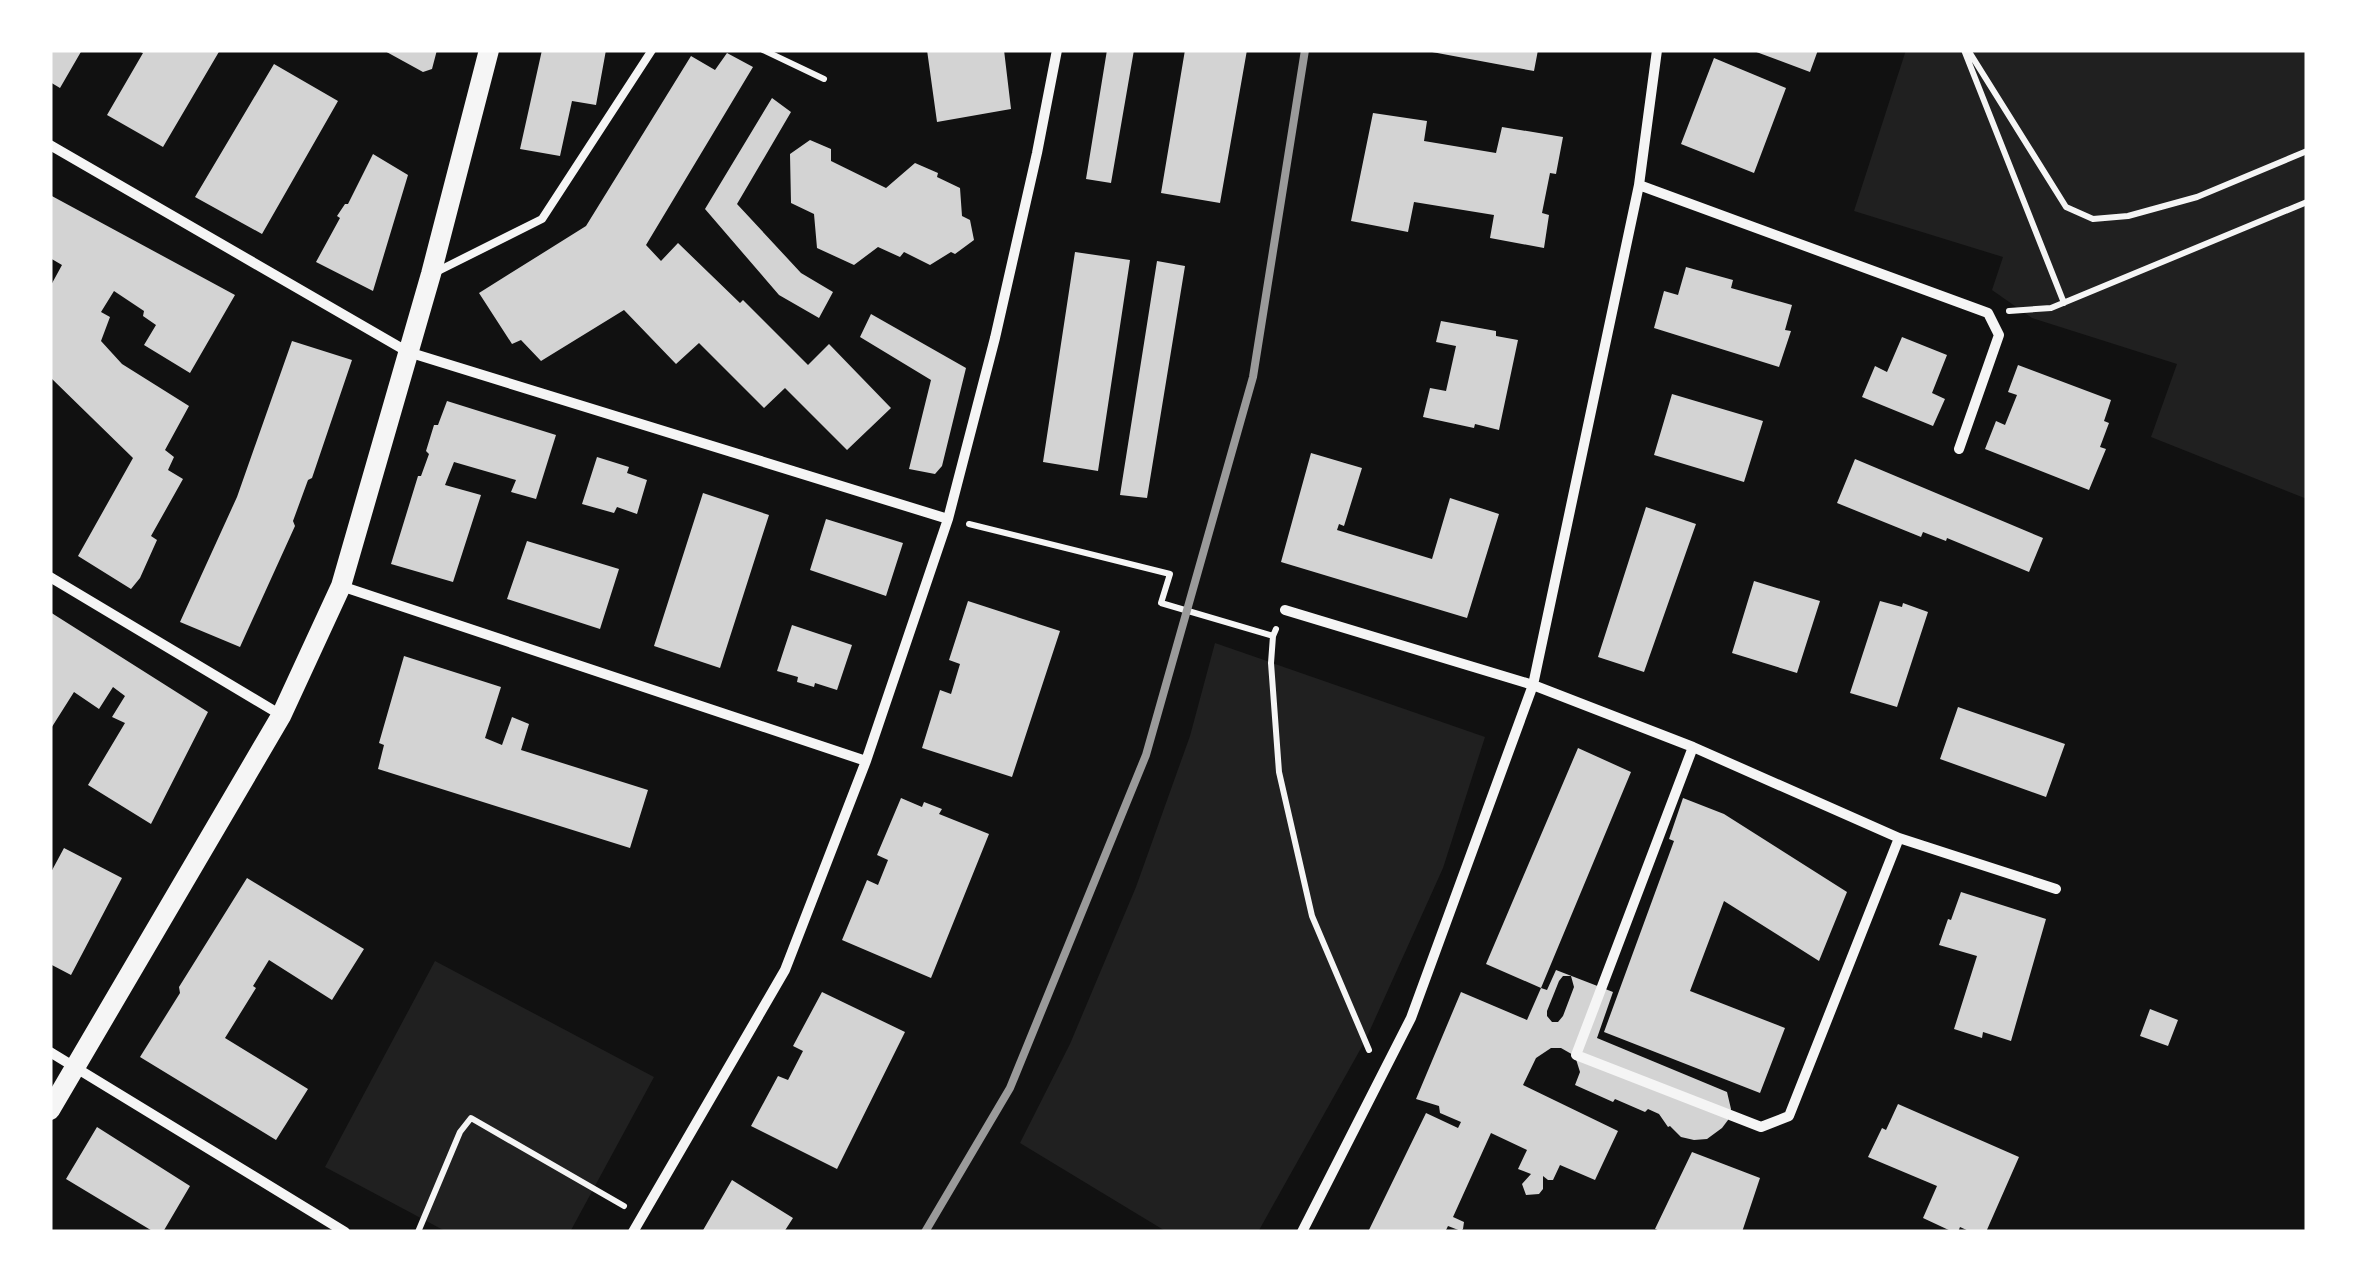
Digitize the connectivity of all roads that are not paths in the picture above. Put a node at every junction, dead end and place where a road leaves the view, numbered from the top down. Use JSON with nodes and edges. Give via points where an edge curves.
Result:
{"nodes":[{"id":1,"x":489,"y":50,"type":"edge"},
{"id":2,"x":652,"y":50,"type":"edge"},
{"id":3,"x":1057,"y":50,"type":"edge"},
{"id":4,"x":1657,"y":50,"type":"edge"},
{"id":5,"x":50,"y":145,"type":"edge"},
{"id":6,"x":1639,"y":186,"type":"junction"},
{"id":7,"x":431,"y":274,"type":"junction"},
{"id":8,"x":408,"y":352,"type":"junction"},
{"id":9,"x":1959,"y":449,"type":"dead end"},
{"id":10,"x":948,"y":519,"type":"junction"},
{"id":11,"x":50,"y":576,"type":"edge"},
{"id":12,"x":341,"y":586,"type":"junction"},
{"id":13,"x":1285,"y":610,"type":"dead end"},
{"id":14,"x":1533,"y":685,"type":"junction"},
{"id":15,"x":281,"y":716,"type":"junction"},
{"id":16,"x":1693,"y":747,"type":"junction"},
{"id":17,"x":866,"y":761,"type":"junction"},
{"id":18,"x":1899,"y":838,"type":"junction"},
{"id":19,"x":2056,"y":889,"type":"dead end"},
{"id":20,"x":50,"y":1052,"type":"edge"},
{"id":21,"x":76,"y":1067,"type":"junction"},
{"id":22,"x":50,"y":1110,"type":"edge"},
{"id":23,"x":346,"y":1232,"type":"edge"},
{"id":24,"x":633,"y":1232,"type":"edge"},
{"id":25,"x":1302,"y":1232,"type":"edge"}],
"edges":[{"from":1,"to":7,"type":"main road"},
{"from":2,"to":7,"type":"lane","via":[[542,220]]},
{"from":3,"to":10,"type":"street"},
{"from":4,"to":6,"type":"street"},
{"from":5,"to":8,"type":"street"},
{"from":6,"to":9,"type":"street","via":[[1988,313],[1999,335]]},
{"from":6,"to":14,"type":"street"},
{"from":7,"to":8,"type":"main road"},
{"from":8,"to":10,"type":"street"},
{"from":8,"to":12,"type":"main road"},
{"from":10,"to":17,"type":"street"},
{"from":11,"to":15,"type":"street"},
{"from":12,"to":15,"type":"main road"},
{"from":12,"to":17,"type":"street"},
{"from":13,"to":14,"type":"street"},
{"from":14,"to":16,"type":"street"},
{"from":14,"to":25,"type":"street","via":[[1411,1018]]},
{"from":15,"to":21,"type":"main road"},
{"from":16,"to":18,"type":"street"},
{"from":16,"to":18,"type":"street","via":[[1576,1055],[1761,1127],[1789,1116]]},
{"from":17,"to":24,"type":"street","via":[[785,970]]},
{"from":18,"to":19,"type":"street"},
{"from":20,"to":21,"type":"street"},
{"from":21,"to":22,"type":"main road"},
{"from":21,"to":23,"type":"street"}]}
